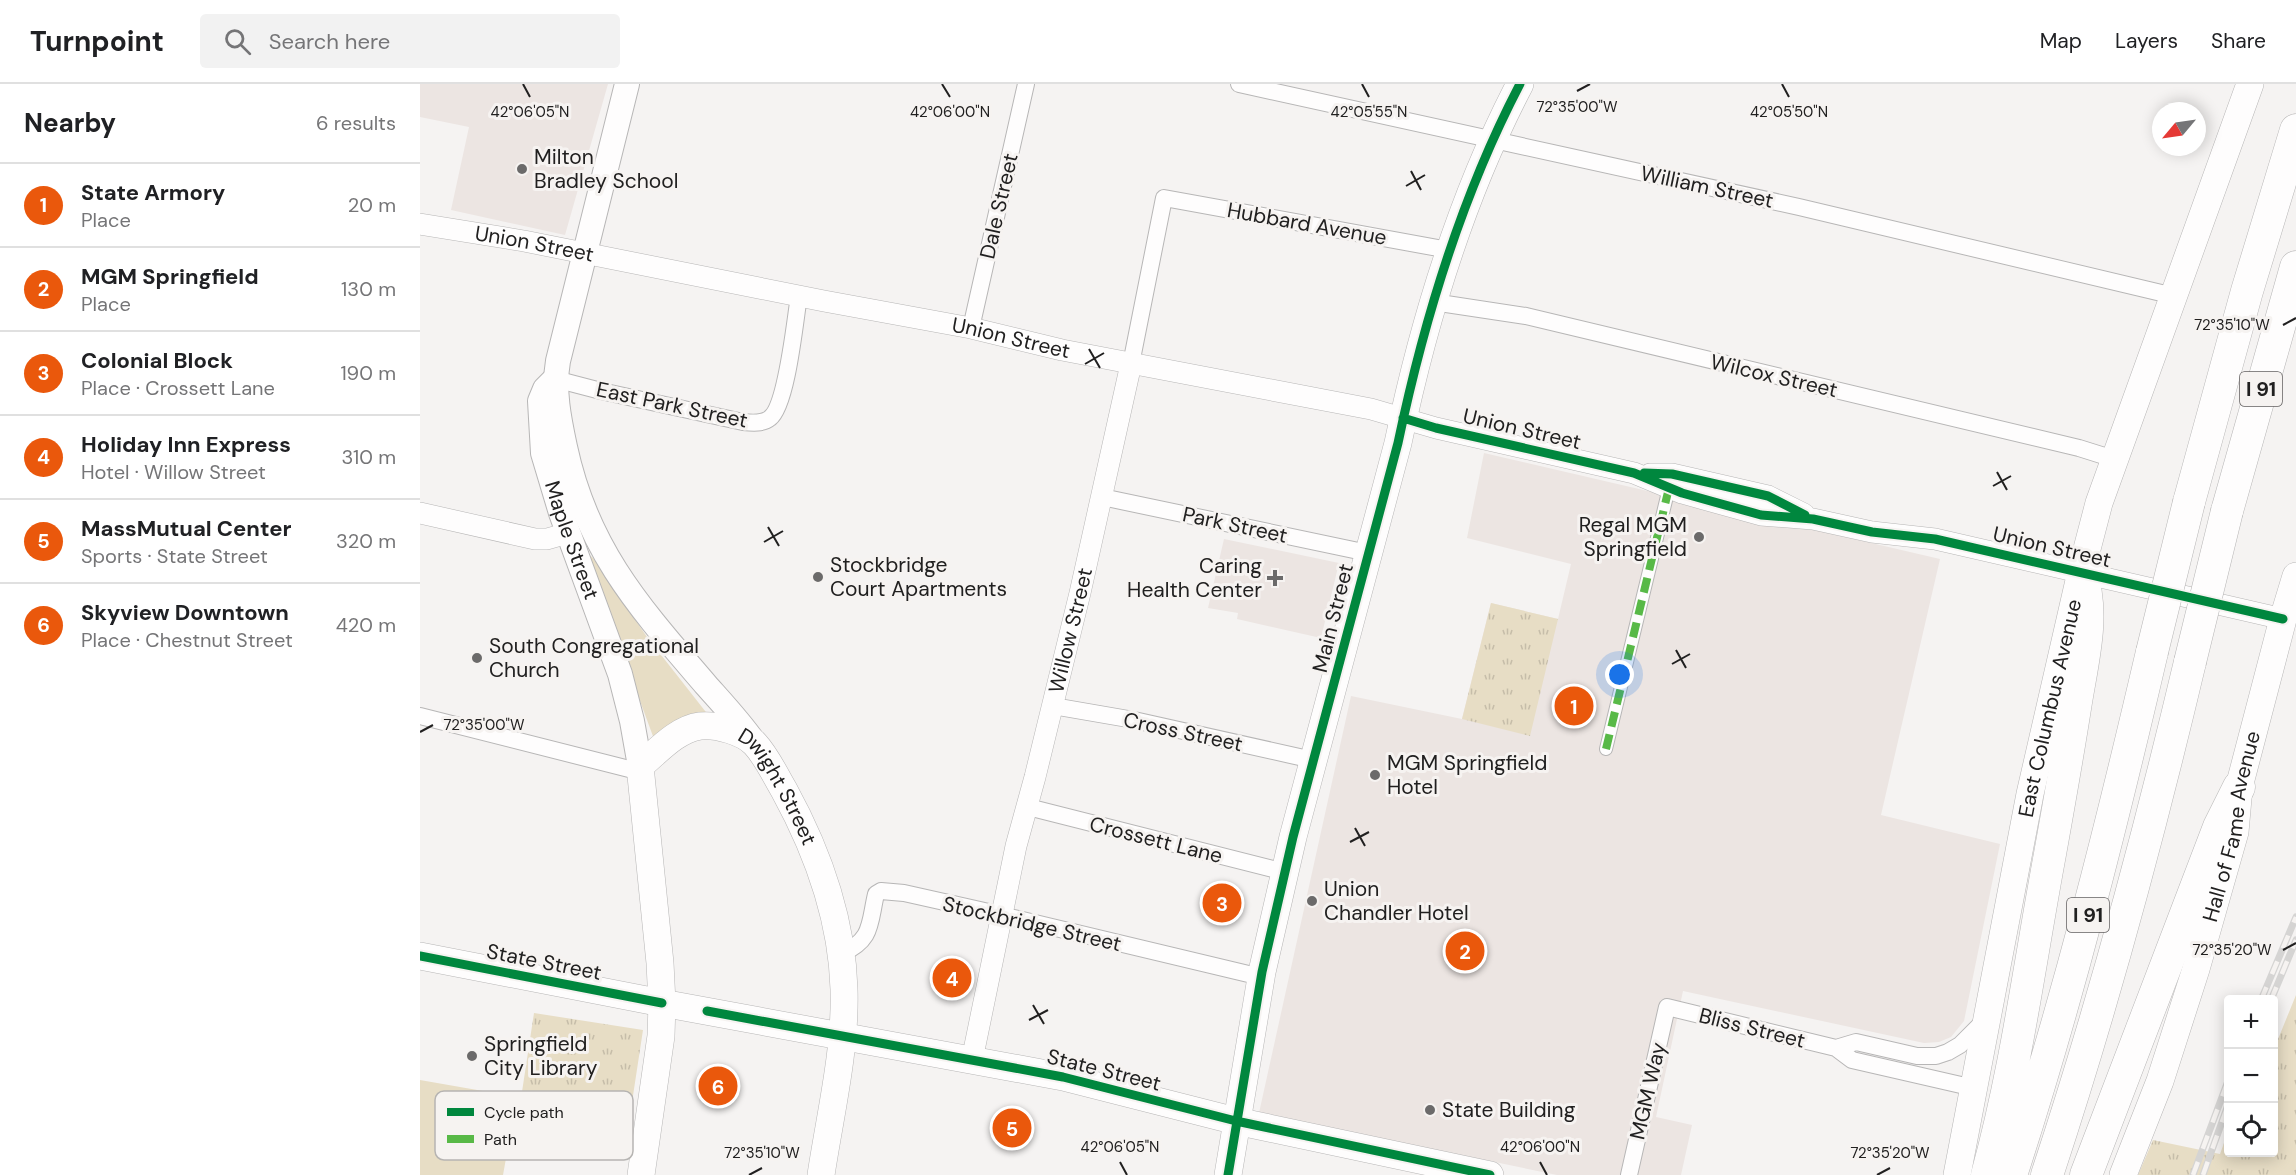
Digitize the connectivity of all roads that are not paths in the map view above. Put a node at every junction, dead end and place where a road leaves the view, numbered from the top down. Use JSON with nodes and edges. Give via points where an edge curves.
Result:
{"nodes":[{"id":1,"x":627,"y":84,"type":"edge"},
{"id":2,"x":1026,"y":84,"type":"edge"},
{"id":3,"x":1239,"y":84,"type":"edge"},
{"id":4,"x":1520,"y":84,"type":"edge"},
{"id":5,"x":2250,"y":84,"type":"edge"},
{"id":6,"x":2296,"y":130,"type":"edge"},
{"id":7,"x":1492,"y":140,"type":"junction"},
{"id":8,"x":1164,"y":198,"type":"joint"},
{"id":9,"x":420,"y":224,"type":"edge"},
{"id":10,"x":1449,"y":250,"type":"junction"},
{"id":11,"x":585,"y":254,"type":"junction"},
{"id":12,"x":2296,"y":267,"type":"edge"},
{"id":13,"x":799,"y":296,"type":"junction"},
{"id":14,"x":2174,"y":296,"type":"junction"},
{"id":15,"x":1433,"y":302,"type":"junction"},
{"id":16,"x":971,"y":328,"type":"junction"},
{"id":17,"x":1131,"y":364,"type":"junction"},
{"id":18,"x":555,"y":379,"type":"junction"},
{"id":19,"x":1403,"y":418,"type":"junction"},
{"id":20,"x":2114,"y":459,"type":"junction"},
{"id":21,"x":1634,"y":473,"type":"junction"},
{"id":22,"x":1669,"y":488,"type":"junction"},
{"id":23,"x":1100,"y":503,"type":"junction"},
{"id":24,"x":420,"y":513,"type":"edge"},
{"id":25,"x":1813,"y":519,"type":"junction"},
{"id":26,"x":568,"y":533,"type":"junction"},
{"id":27,"x":1368,"y":553,"type":"junction"},
{"id":28,"x":2081,"y":572,"type":"junction"},
{"id":29,"x":2296,"y":576,"type":"edge"},
{"id":30,"x":2289,"y":620,"type":"edge"},
{"id":31,"x":1053,"y":706,"type":"junction"},
{"id":32,"x":420,"y":716,"type":"edge"},
{"id":33,"x":754,"y":742,"type":"junction"},
{"id":34,"x":1606,"y":749,"type":"dead end"},
{"id":35,"x":1313,"y":760,"type":"junction"},
{"id":36,"x":640,"y":769,"type":"junction"},
{"id":37,"x":2239,"y":787,"type":"junction"},
{"id":38,"x":1028,"y":807,"type":"junction"},
{"id":39,"x":1285,"y":872,"type":"junction"},
{"id":40,"x":1001,"y":915,"type":"junction"},
{"id":41,"x":841,"y":954,"type":"junction"},
{"id":42,"x":420,"y":956,"type":"edge"},
{"id":43,"x":1261,"y":977,"type":"junction"},
{"id":44,"x":662,"y":1003,"type":"junction"},
{"id":45,"x":1667,"y":1007,"type":"joint"},
{"id":46,"x":1989,"y":1015,"type":"junction"},
{"id":47,"x":842,"y":1035,"type":"junction"},
{"id":48,"x":1836,"y":1048,"type":"junction"},
{"id":49,"x":972,"y":1060,"type":"junction"},
{"id":50,"x":1974,"y":1088,"type":"junction"},
{"id":51,"x":1236,"y":1121,"type":"junction"},
{"id":52,"x":1484,"y":1174,"type":"edge"},
{"id":53,"x":641,"y":1175,"type":"edge"},
{"id":54,"x":821,"y":1175,"type":"edge"},
{"id":55,"x":1228,"y":1175,"type":"edge"},
{"id":56,"x":1629,"y":1175,"type":"edge"},
{"id":57,"x":1957,"y":1175,"type":"edge"},
{"id":58,"x":1987,"y":1175,"type":"edge"},
{"id":59,"x":2011,"y":1175,"type":"edge"},
{"id":60,"x":2047,"y":1175,"type":"edge"},
{"id":61,"x":2086,"y":1175,"type":"edge"},
{"id":62,"x":2123,"y":1175,"type":"edge"}],
"edges":[{"from":1,"to":11,"type":"main road","name":"Maple Street"},
{"from":2,"to":16,"type":"street","name":"Dale Street"},
{"from":3,"to":7,"type":"street","name":"William Street"},
{"from":4,"to":7,"type":"main road","name":"Main Street"},
{"from":5,"to":14,"type":"main road","name":"East Columbus Avenue"},
{"from":6,"to":59,"type":"highway","number":"I 91","bridge":true,"via":[[2189,502],[2080,949]]},
{"from":7,"to":10,"type":"main road","name":"Main Street"},
{"from":7,"to":14,"type":"street","name":"William Street","via":[[1821,212]]},
{"from":8,"to":10,"type":"street","name":"Hubbard Avenue"},
{"from":8,"to":17,"type":"street","name":"Willow Street"},
{"from":9,"to":11,"type":"street","name":"Union Street"},
{"from":10,"to":15,"type":"main road","name":"Main Street"},
{"from":11,"to":13,"type":"street","name":"Union Street"},
{"from":11,"to":18,"type":"main road","name":"Maple Street"},
{"from":12,"to":60,"type":"highway","number":"I 91","bridge":true,"via":[[2227,511],[2115,957]]},
{"from":13,"to":16,"type":"street","name":"Union Street"},
{"from":13,"to":18,"type":"street","name":"East Park Street","via":[[778,408],[759,423],[601,392]]},
{"from":14,"to":20,"type":"main road","name":"East Columbus Avenue"},
{"from":15,"to":19,"type":"main road","name":"Main Street"},
{"from":15,"to":20,"type":"street","name":"Wilcox Street","via":[[1526,316]]},
{"from":16,"to":17,"type":"street","name":"Union Street"},
{"from":17,"to":19,"type":"street","name":"Union Street"},
{"from":17,"to":23,"type":"street","name":"Willow Street"},
{"from":18,"to":26,"type":"main road","name":"Maple Street","via":[[540,401],[540,433],[547,470]]},
{"from":18,"to":33,"type":"main road","name":"Dwight Street","via":[[573,481],[602,549],[647,616]]},
{"from":19,"to":21,"type":"street","name":"Union Street"},
{"from":19,"to":27,"type":"main road","name":"Main Street"},
{"from":20,"to":28,"type":"main road","name":"East Columbus Avenue"},
{"from":21,"to":22,"type":"street","name":"Union Street"},
{"from":21,"to":25,"type":"street","name":"Union Street","via":[[1672,474],[1767,496]]},
{"from":22,"to":25,"type":"street","name":"Union Street","via":[[1761,515]]},
{"from":22,"to":34,"type":"street"},
{"from":23,"to":27,"type":"street","name":"Park Street"},
{"from":23,"to":31,"type":"street","name":"Willow Street"},
{"from":24,"to":26,"type":"street","via":[[535,539]]},
{"from":25,"to":28,"type":"street","name":"Union Street","via":[[1935,539]]},
{"from":26,"to":36,"type":"main road","name":"Maple Street","via":[[620,674]]},
{"from":27,"to":35,"type":"main road","name":"Main Street"},
{"from":28,"to":30,"type":"street","name":"Union Street"},
{"from":28,"to":46,"type":"main road","name":"East Columbus Avenue","via":[[2030,794]]},
{"from":28,"to":58,"type":"highway","via":[[2087,589],[2088,626],[2078,693],[2009,1077]]},
{"from":29,"to":30,"type":"main road","name":"Hall of Fame Avenue"},
{"from":30,"to":37,"type":"main road","name":"Hall of Fame Avenue"},
{"from":31,"to":35,"type":"street","name":"Cross Street"},
{"from":31,"to":38,"type":"street","name":"Willow Street"},
{"from":32,"to":36,"type":"street"},
{"from":33,"to":36,"type":"main road","via":[[717,727],[694,727],[670,741]]},
{"from":33,"to":41,"type":"main road","name":"Dwight Street","via":[[788,798],[818,861]]},
{"from":35,"to":39,"type":"main road","name":"Main Street"},
{"from":36,"to":44,"type":"main road","name":"Maple Street"},
{"from":37,"to":61,"type":"highway","via":[[2219,827]]},
{"from":37,"to":62,"type":"main road","name":"Hall of Fame Avenue","via":[[2235,832],[2179,1026]]},
{"from":38,"to":39,"type":"street","name":"Crossett Lane"},
{"from":38,"to":40,"type":"street","name":"Willow Street"},
{"from":39,"to":43,"type":"main road","name":"Main Street"},
{"from":40,"to":41,"type":"street","name":"Stockbridge Street","via":[[881,891],[876,894],[872,922],[865,937]]},
{"from":40,"to":43,"type":"street","name":"Stockbridge Street"},
{"from":40,"to":49,"type":"street","name":"Willow Street"},
{"from":41,"to":47,"type":"main road","name":"Dwight Street"},
{"from":42,"to":44,"type":"main road","name":"State Street"},
{"from":43,"to":51,"type":"main road","name":"Main Street"},
{"from":44,"to":47,"type":"main road","name":"State Street"},
{"from":44,"to":53,"type":"main road","name":"Maple Street","via":[[661,1036]]},
{"from":45,"to":48,"type":"street","name":"Bliss Street"},
{"from":45,"to":56,"type":"street","name":"MGM Way"},
{"from":46,"to":48,"type":"street","name":"Bliss Street","via":[[1966,1041],[1936,1056],[1917,1056],[1856,1042]]},
{"from":46,"to":50,"type":"main road","name":"East Columbus Avenue"},
{"from":47,"to":49,"type":"main road","name":"State Street"},
{"from":47,"to":54,"type":"main road","name":"Dwight Street"},
{"from":48,"to":50,"type":"street","name":"Bliss Street","via":[[1852,1060]]},
{"from":49,"to":51,"type":"main road","name":"State Street","via":[[1063,1077]]},
{"from":50,"to":57,"type":"main road","name":"East Columbus Avenue"},
{"from":51,"to":52,"type":"main road","name":"State Street"},
{"from":51,"to":55,"type":"main road","name":"Main Street"}]}
